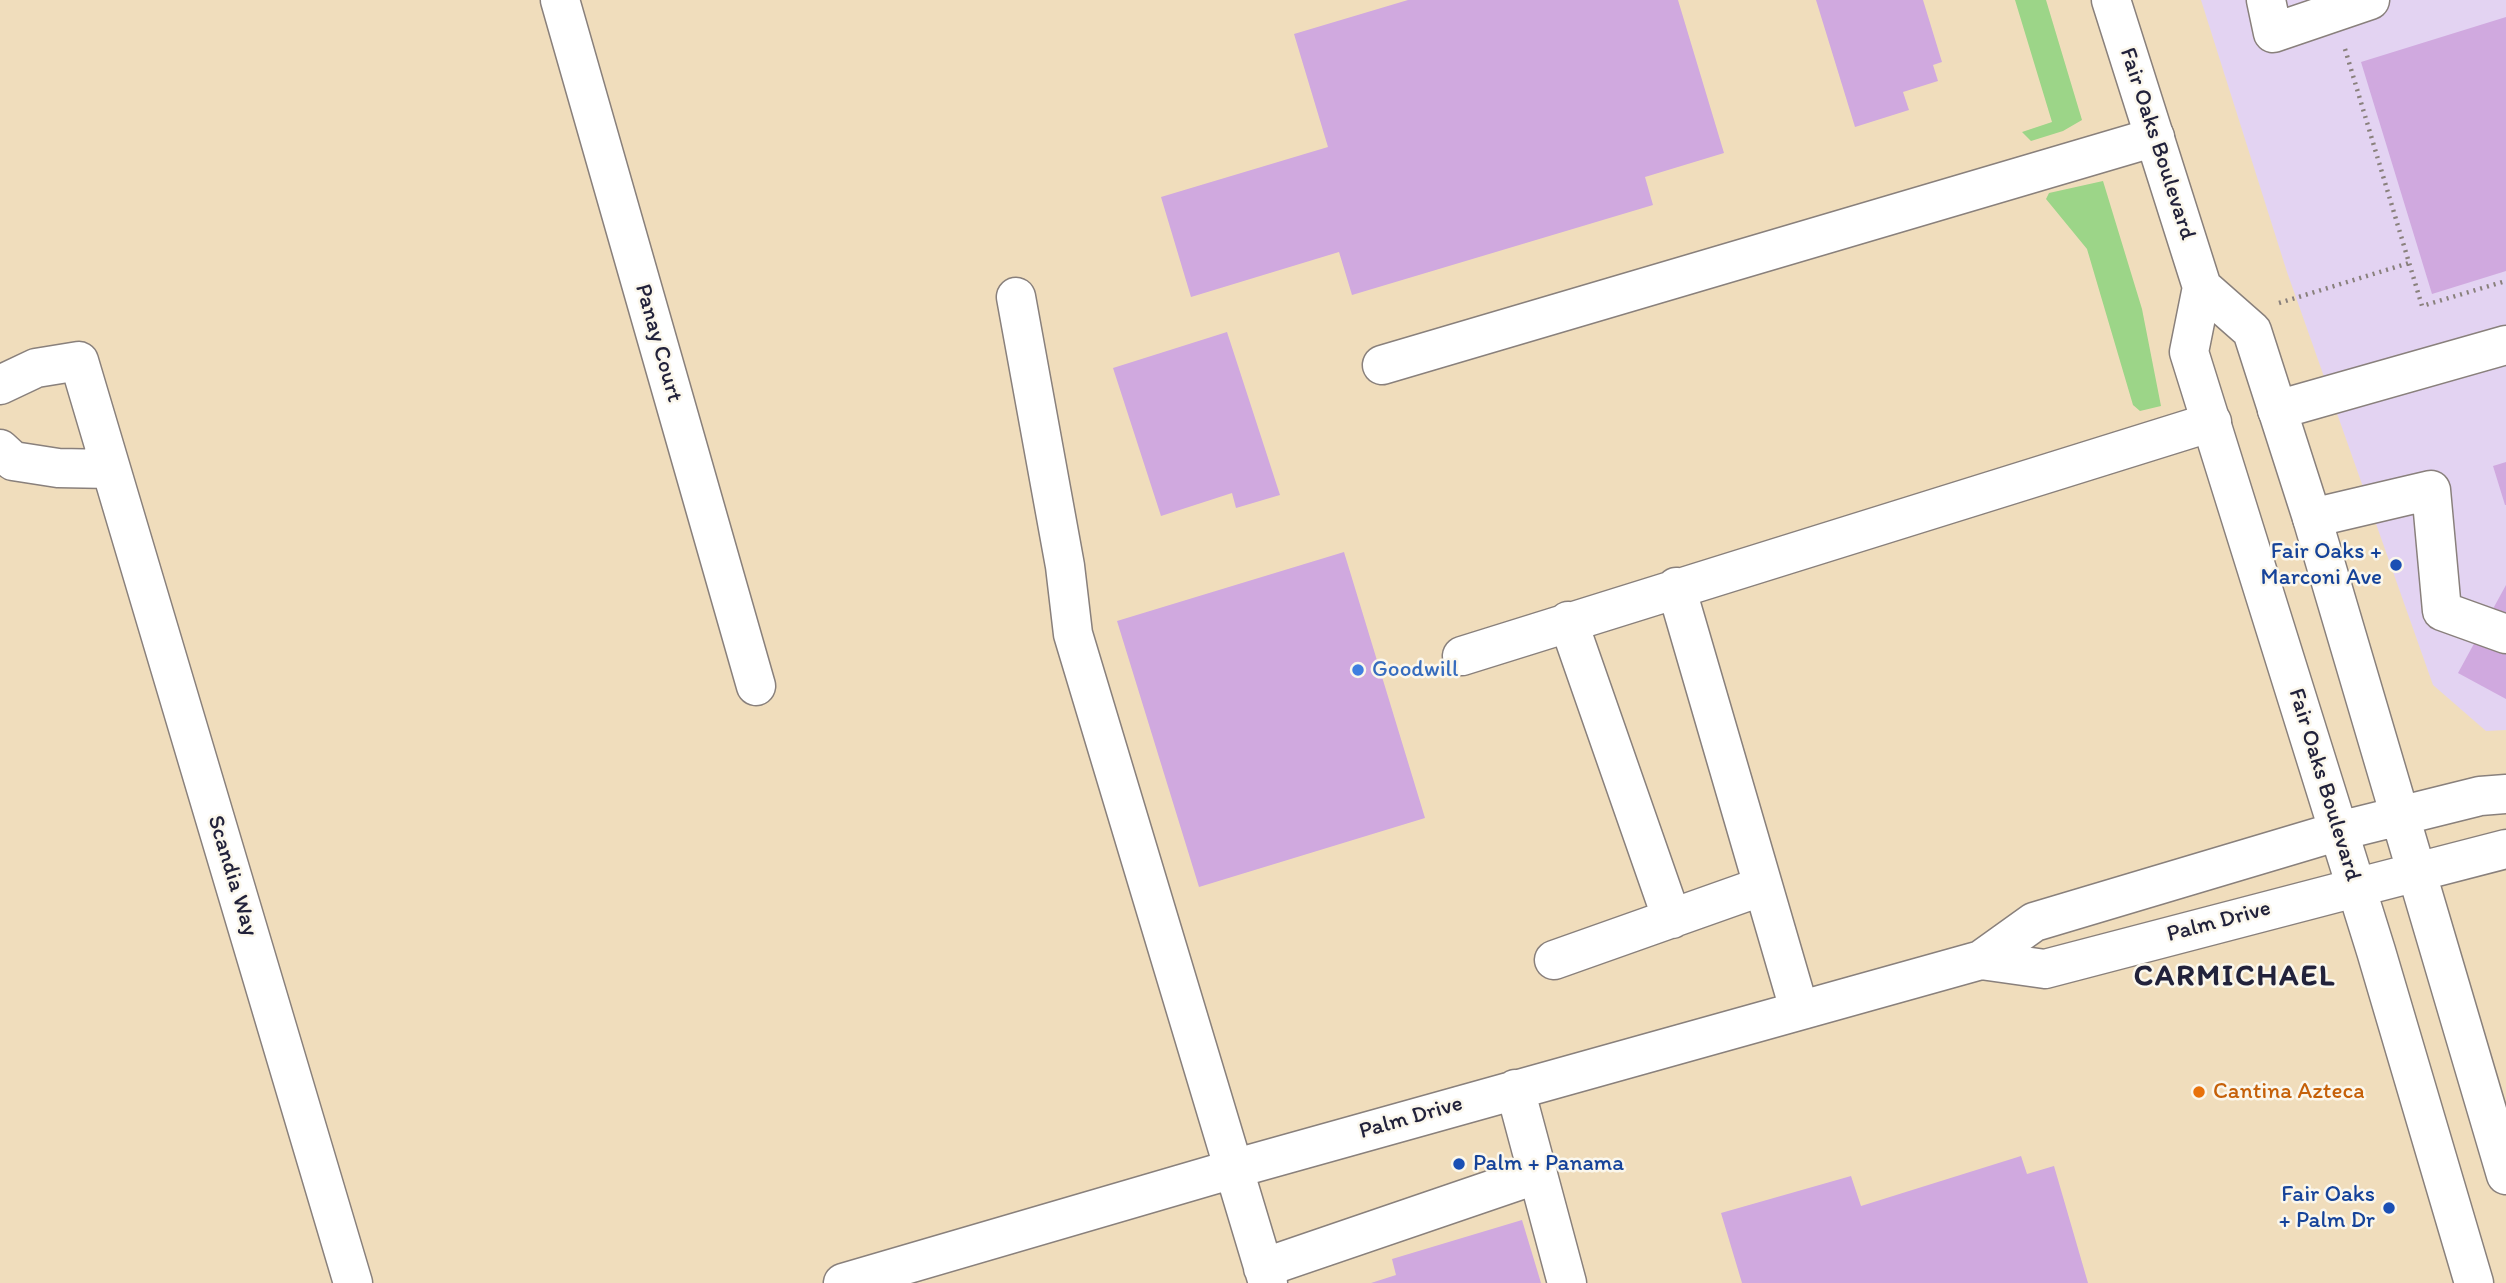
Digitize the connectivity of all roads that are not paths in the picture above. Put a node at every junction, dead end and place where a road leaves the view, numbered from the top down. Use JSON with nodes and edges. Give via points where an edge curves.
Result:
{"nodes":[{"id":1,"x":560,"y":0,"type":"edge"},
{"id":2,"x":2111,"y":0,"type":"edge"},
{"id":3,"x":2266,"y":0,"type":"edge"},
{"id":4,"x":2370,"y":0,"type":"edge"},
{"id":5,"x":2155,"y":137,"type":"junction"},
{"id":6,"x":2202,"y":287,"type":"junction"},
{"id":7,"x":1016,"y":297,"type":"dead end"},
{"id":8,"x":2506,"y":345,"type":"edge"},
{"id":9,"x":1382,"y":365,"type":"dead end"},
{"id":10,"x":0,"y":385,"type":"edge"},
{"id":11,"x":2277,"y":410,"type":"junction"},
{"id":12,"x":2212,"y":422,"type":"junction"},
{"id":13,"x":0,"y":449,"type":"edge"},
{"id":14,"x":111,"y":470,"type":"junction"},
{"id":15,"x":2312,"y":518,"type":"junction"},
{"id":16,"x":1676,"y":587,"type":"junction"},
{"id":17,"x":1568,"y":621,"type":"junction"},
{"id":18,"x":2506,"y":634,"type":"edge"},
{"id":19,"x":1462,"y":656,"type":"dead end"},
{"id":20,"x":756,"y":686,"type":"dead end"},
{"id":21,"x":2506,"y":794,"type":"edge"},
{"id":22,"x":2400,"y":814,"type":"junction"},
{"id":23,"x":2339,"y":831,"type":"junction"},
{"id":24,"x":2506,"y":849,"type":"edge"},
{"id":25,"x":2416,"y":872,"type":"junction"},
{"id":26,"x":1763,"y":886,"type":"junction"},
{"id":27,"x":2355,"y":888,"type":"junction"},
{"id":28,"x":1672,"y":919,"type":"junction"},
{"id":29,"x":1554,"y":960,"type":"dead end"},
{"id":30,"x":1981,"y":960,"type":"junction"},
{"id":31,"x":1799,"y":1009,"type":"junction"},
{"id":32,"x":1515,"y":1089,"type":"junction"},
{"id":33,"x":1233,"y":1168,"type":"junction"},
{"id":34,"x":1538,"y":1174,"type":"junction"},
{"id":35,"x":2506,"y":1175,"type":"edge"},
{"id":36,"x":1265,"y":1275,"type":"edge"},
{"id":37,"x":889,"y":1276,"type":"edge"},
{"id":38,"x":353,"y":1283,"type":"edge"},
{"id":39,"x":843,"y":1283,"type":"edge"},
{"id":40,"x":1567,"y":1283,"type":"edge"},
{"id":41,"x":2474,"y":1283,"type":"edge"}],
"edges":[{"from":1,"to":20,"type":"street","name":"Panay Court"},
{"from":2,"to":5,"type":"street","name":"Fair Oaks Boulevard"},
{"from":3,"to":4,"type":"street","via":[[2273,33]]},
{"from":5,"to":6,"type":"street","name":"Fair Oaks Boulevard"},
{"from":5,"to":9,"type":"street"},
{"from":6,"to":11,"type":"street","via":[[2252,331]]},
{"from":6,"to":12,"type":"street","name":"Fair Oaks Boulevard","via":[[2189,352]]},
{"from":7,"to":33,"type":"street","via":[[1073,634]]},
{"from":8,"to":11,"type":"street"},
{"from":10,"to":14,"type":"street","name":"Scandia Way","via":[[36,368],[79,361]]},
{"from":11,"to":15,"type":"street"},
{"from":12,"to":16,"type":"street"},
{"from":12,"to":23,"type":"street","name":"Fair Oaks Boulevard"},
{"from":13,"to":14,"type":"street","via":[[13,461]]},
{"from":14,"to":38,"type":"street","name":"Scandia Way"},
{"from":15,"to":18,"type":"street","via":[[2431,491],[2442,611]]},
{"from":15,"to":22,"type":"street"},
{"from":16,"to":17,"type":"street"},
{"from":16,"to":26,"type":"street"},
{"from":17,"to":19,"type":"street"},
{"from":17,"to":28,"type":"street"},
{"from":21,"to":22,"type":"street","name":"Palm Drive"},
{"from":22,"to":23,"type":"street","name":"Palm Drive"},
{"from":22,"to":25,"type":"street"},
{"from":23,"to":27,"type":"street","name":"Fair Oaks Boulevard"},
{"from":23,"to":30,"type":"street","name":"Palm Drive","via":[[2034,922]]},
{"from":24,"to":25,"type":"street","name":"Palm Drive"},
{"from":25,"to":27,"type":"street","name":"Palm Drive"},
{"from":25,"to":35,"type":"street"},
{"from":26,"to":28,"type":"street"},
{"from":26,"to":31,"type":"street"},
{"from":27,"to":30,"type":"street","name":"Palm Drive","via":[[2045,968]]},
{"from":27,"to":41,"type":"street","name":"Fair Oaks Boulevard"},
{"from":28,"to":29,"type":"street"},
{"from":30,"to":31,"type":"street","name":"Palm Drive"},
{"from":31,"to":32,"type":"street","name":"Palm Drive"},
{"from":32,"to":33,"type":"street","name":"Palm Drive"},
{"from":32,"to":34,"type":"street"},
{"from":33,"to":36,"type":"street"},
{"from":33,"to":37,"type":"street","name":"Palm Drive"},
{"from":34,"to":36,"type":"street"},
{"from":34,"to":40,"type":"street"},
{"from":37,"to":39,"type":"street","name":"Palm Drive"}]}
